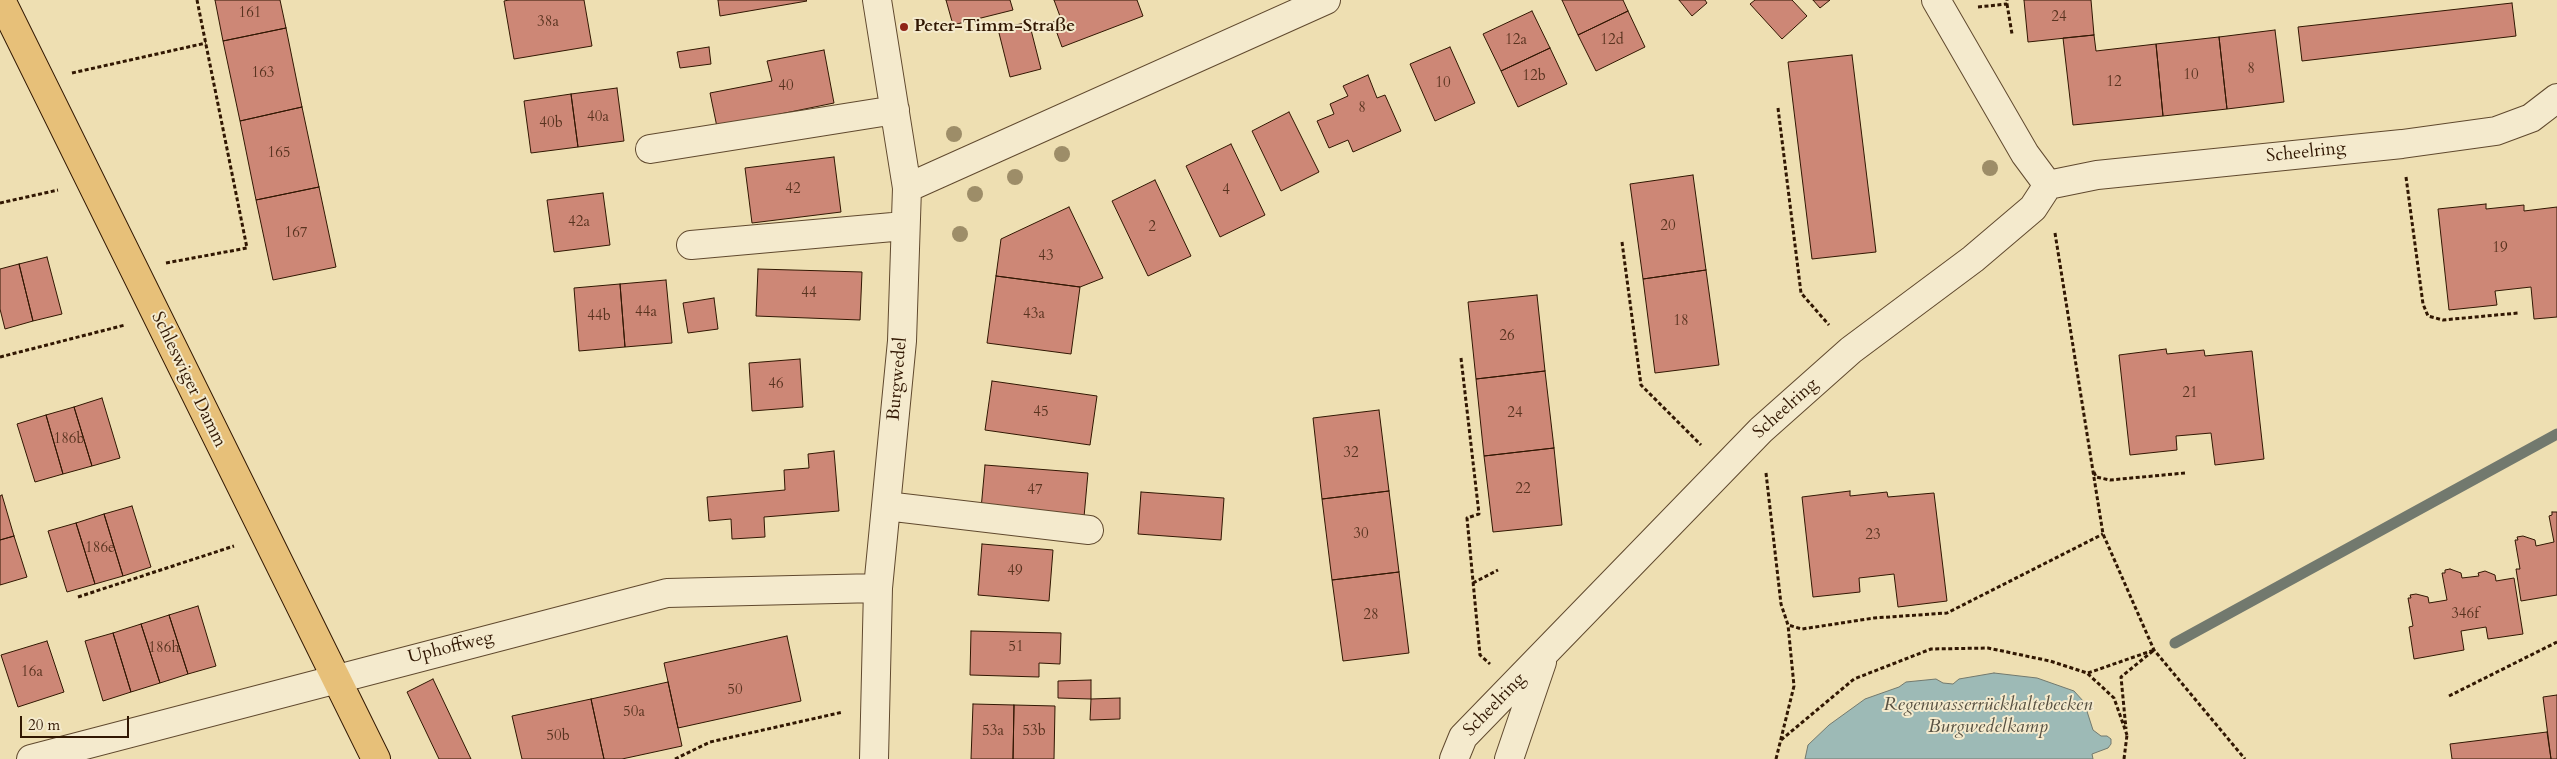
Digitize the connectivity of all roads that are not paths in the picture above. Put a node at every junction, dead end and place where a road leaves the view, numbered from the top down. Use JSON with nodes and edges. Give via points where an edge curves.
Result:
{"nodes":[{"id":1,"x":1,"y":0,"type":"edge"},
{"id":2,"x":877,"y":0,"type":"edge"},
{"id":3,"x":1326,"y":0,"type":"edge"},
{"id":4,"x":1936,"y":0,"type":"edge"},
{"id":5,"x":2557,"y":98,"type":"edge"},
{"id":6,"x":895,"y":110,"type":"junction"},
{"id":7,"x":650,"y":149,"type":"dead end"},
{"id":8,"x":2048,"y":185,"type":"junction"},
{"id":9,"x":907,"y":188,"type":"junction"},
{"id":10,"x":904,"y":226,"type":"junction"},
{"id":11,"x":692,"y":245,"type":"dead end"},
{"id":12,"x":886,"y":506,"type":"junction"},
{"id":13,"x":1089,"y":530,"type":"dead end"},
{"id":14,"x":878,"y":588,"type":"junction"},
{"id":15,"x":1544,"y":655,"type":"junction"},
{"id":16,"x":336,"y":678,"type":"junction"},
{"id":17,"x":31,"y":759,"type":"edge"},
{"id":18,"x":376,"y":759,"type":"edge"},
{"id":19,"x":874,"y":759,"type":"edge"},
{"id":20,"x":1454,"y":759,"type":"edge"},
{"id":21,"x":1509,"y":759,"type":"edge"}],
"edges":[{"from":1,"to":16,"type":"main road","name":"Schleswiger Damm"},
{"from":2,"to":6,"type":"street","name":"Burgwedel"},
{"from":3,"to":9,"type":"street"},
{"from":4,"to":8,"type":"street","via":[[2025,154]]},
{"from":5,"to":8,"type":"street","name":"Scheelring","via":[[2531,118],[2496,131],[2402,144],[2098,175]]},
{"from":6,"to":7,"type":"street"},
{"from":6,"to":9,"type":"street","name":"Burgwedel"},
{"from":8,"to":15,"type":"street","name":"Scheelring","via":[[2032,208],[1973,259],[1851,350],[1761,430]]},
{"from":9,"to":10,"type":"street","name":"Burgwedel"},
{"from":10,"to":11,"type":"street"},
{"from":10,"to":12,"type":"street","name":"Burgwedel","via":[[902,341]]},
{"from":12,"to":13,"type":"street"},
{"from":12,"to":14,"type":"street","name":"Burgwedel"},
{"from":14,"to":16,"type":"street","name":"Uphoffweg","via":[[667,593]]},
{"from":14,"to":19,"type":"street","name":"Burgwedel"},
{"from":15,"to":20,"type":"street","name":"Scheelring","via":[[1462,737]]},
{"from":15,"to":21,"type":"street","name":"Scheelring"},
{"from":16,"to":17,"type":"street","name":"Uphoffweg"},
{"from":16,"to":18,"type":"main road","name":"Schleswiger Damm"}]}
